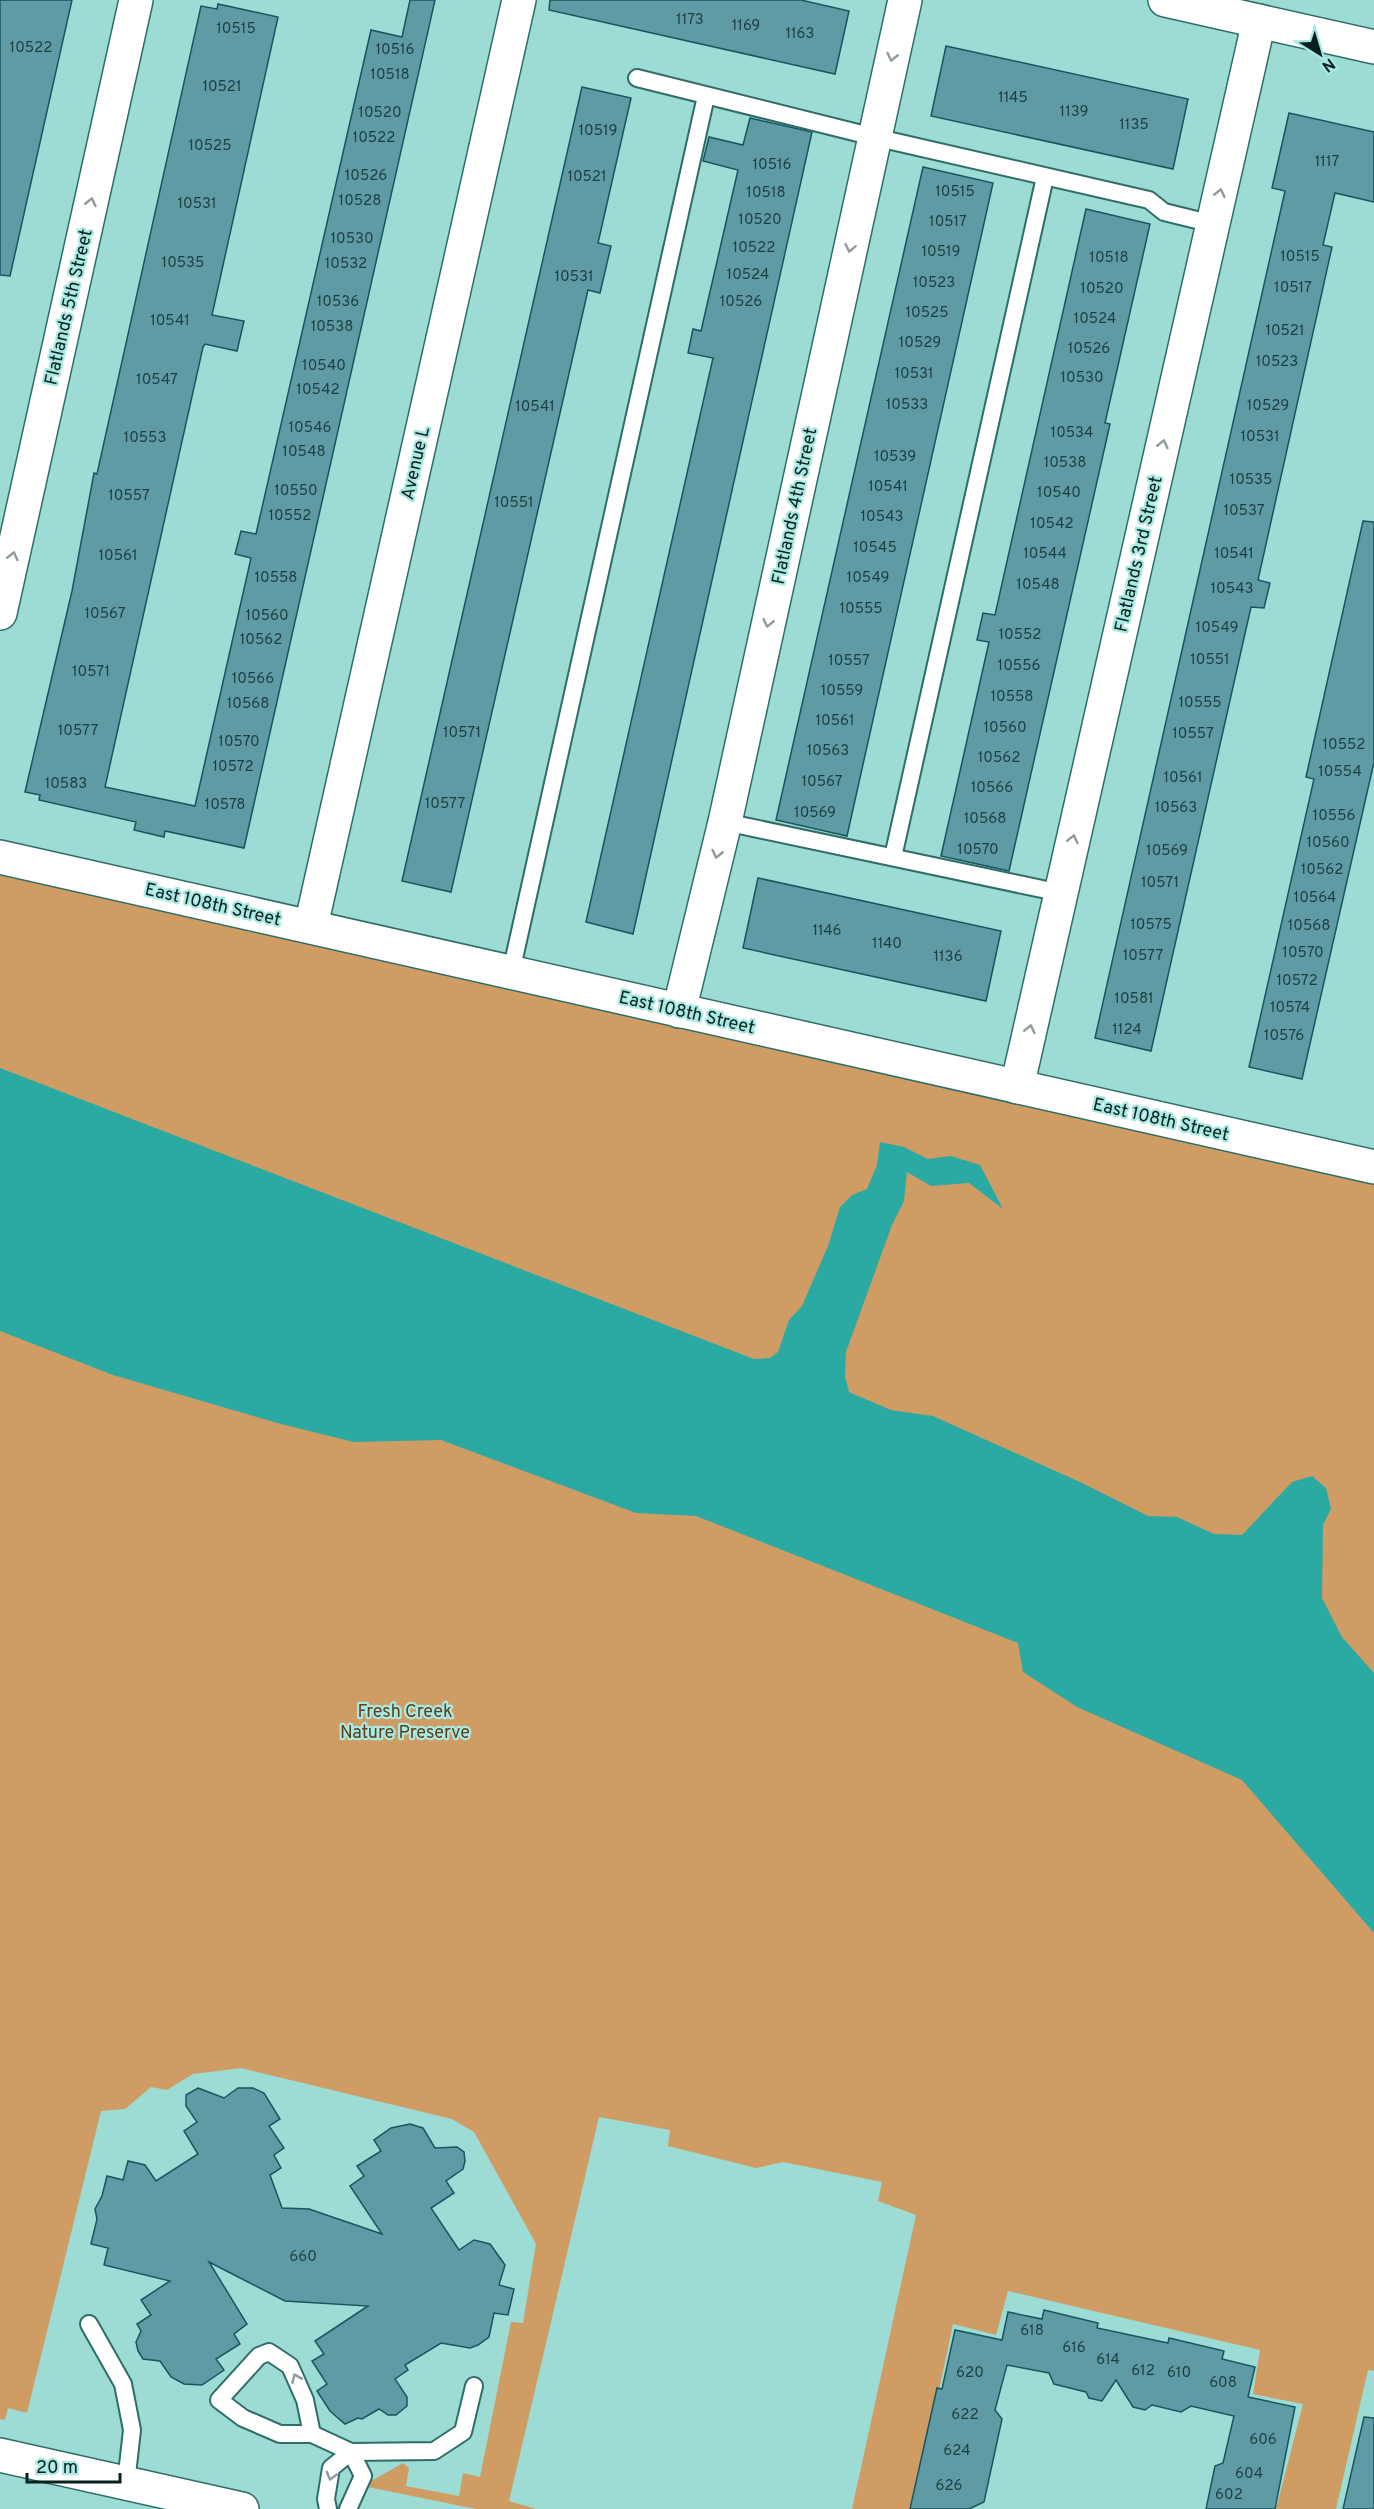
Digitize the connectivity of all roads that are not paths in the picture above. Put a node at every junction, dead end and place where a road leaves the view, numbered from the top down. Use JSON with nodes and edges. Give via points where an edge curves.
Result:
{"nodes":[{"id":1,"x":136,"y":0,"type":"edge"},
{"id":2,"x":519,"y":0,"type":"edge"},
{"id":3,"x":905,"y":0,"type":"edge"},
{"id":4,"x":1165,"y":0,"type":"edge"},
{"id":5,"x":1259,"y":21,"type":"junction"},
{"id":6,"x":1374,"y":47,"type":"edge"},
{"id":7,"x":636,"y":78,"type":"dead end"},
{"id":8,"x":706,"y":96,"type":"junction"},
{"id":9,"x":874,"y":137,"type":"junction"},
{"id":10,"x":1046,"y":177,"type":"junction"},
{"id":11,"x":1213,"y":224,"type":"junction"},
{"id":12,"x":0,"y":613,"type":"edge"},
{"id":13,"x":725,"y":822,"type":"junction"},
{"id":14,"x":0,"y":857,"type":"edge"},
{"id":15,"x":893,"y":857,"type":"junction"},
{"id":16,"x":1061,"y":893,"type":"junction"},
{"id":17,"x":311,"y":926,"type":"junction"},
{"id":18,"x":511,"y":972,"type":"junction"},
{"id":19,"x":679,"y":1011,"type":"junction"},
{"id":20,"x":1017,"y":1086,"type":"junction"},
{"id":21,"x":1374,"y":1167,"type":"edge"},
{"id":22,"x":89,"y":2324,"type":"dead end"},
{"id":23,"x":474,"y":2386,"type":"dead end"},
{"id":24,"x":312,"y":2434,"type":"junction"},
{"id":25,"x":351,"y":2452,"type":"junction"},
{"id":26,"x":0,"y":2455,"type":"edge"},
{"id":27,"x":126,"y":2483,"type":"junction"},
{"id":28,"x":242,"y":2509,"type":"edge"},
{"id":29,"x":328,"y":2509,"type":"edge"},
{"id":30,"x":348,"y":2509,"type":"edge"}],
"edges":[{"from":12,"to":1,"type":"street","name":"Flatlands 5th Street","one_way":true},
{"from":2,"to":17,"type":"street","name":"Avenue L"},
{"from":3,"to":9,"type":"street","name":"Flatlands 4th Street","one_way":true},
{"from":4,"to":5,"type":"street"},
{"from":5,"to":6,"type":"street"},
{"from":11,"to":5,"type":"street","name":"Flatlands 3rd Street","one_way":true},
{"from":7,"to":8,"type":"lane"},
{"from":8,"to":9,"type":"lane"},
{"from":8,"to":18,"type":"lane"},
{"from":9,"to":10,"type":"lane"},
{"from":9,"to":13,"type":"street","name":"Flatlands 4th Street","one_way":true},
{"from":10,"to":11,"type":"lane","via":[[1149,200],[1164,212]]},
{"from":10,"to":15,"type":"lane"},
{"from":16,"to":11,"type":"street","name":"Flatlands 3rd Street","one_way":true},
{"from":13,"to":15,"type":"lane"},
{"from":13,"to":19,"type":"street","name":"Flatlands 4th Street","one_way":true},
{"from":14,"to":17,"type":"street","name":"East 108th Street"},
{"from":15,"to":16,"type":"lane"},
{"from":20,"to":16,"type":"street","name":"Flatlands 3rd Street","one_way":true},
{"from":17,"to":18,"type":"street","name":"East 108th Street"},
{"from":18,"to":19,"type":"street","name":"East 108th Street"},
{"from":19,"to":20,"type":"street","name":"East 108th Street"},
{"from":20,"to":21,"type":"street","name":"East 108th Street"},
{"from":22,"to":27,"type":"lane","via":[[123,2384],[132,2430]]},
{"from":23,"to":25,"type":"lane","via":[[463,2432],[434,2451]]},
{"from":24,"to":24,"type":"lane","one_way":true,"via":[[305,2400],[290,2366],[269,2352],[260,2356],[219,2400],[243,2418],[280,2434]]},
{"from":24,"to":25,"type":"lane"},
{"from":25,"to":29,"type":"lane","one_way":true,"via":[[331,2468]]},
{"from":25,"to":30,"type":"lane","via":[[363,2476]]},
{"from":26,"to":27,"type":"street"},
{"from":27,"to":28,"type":"street"}]}
